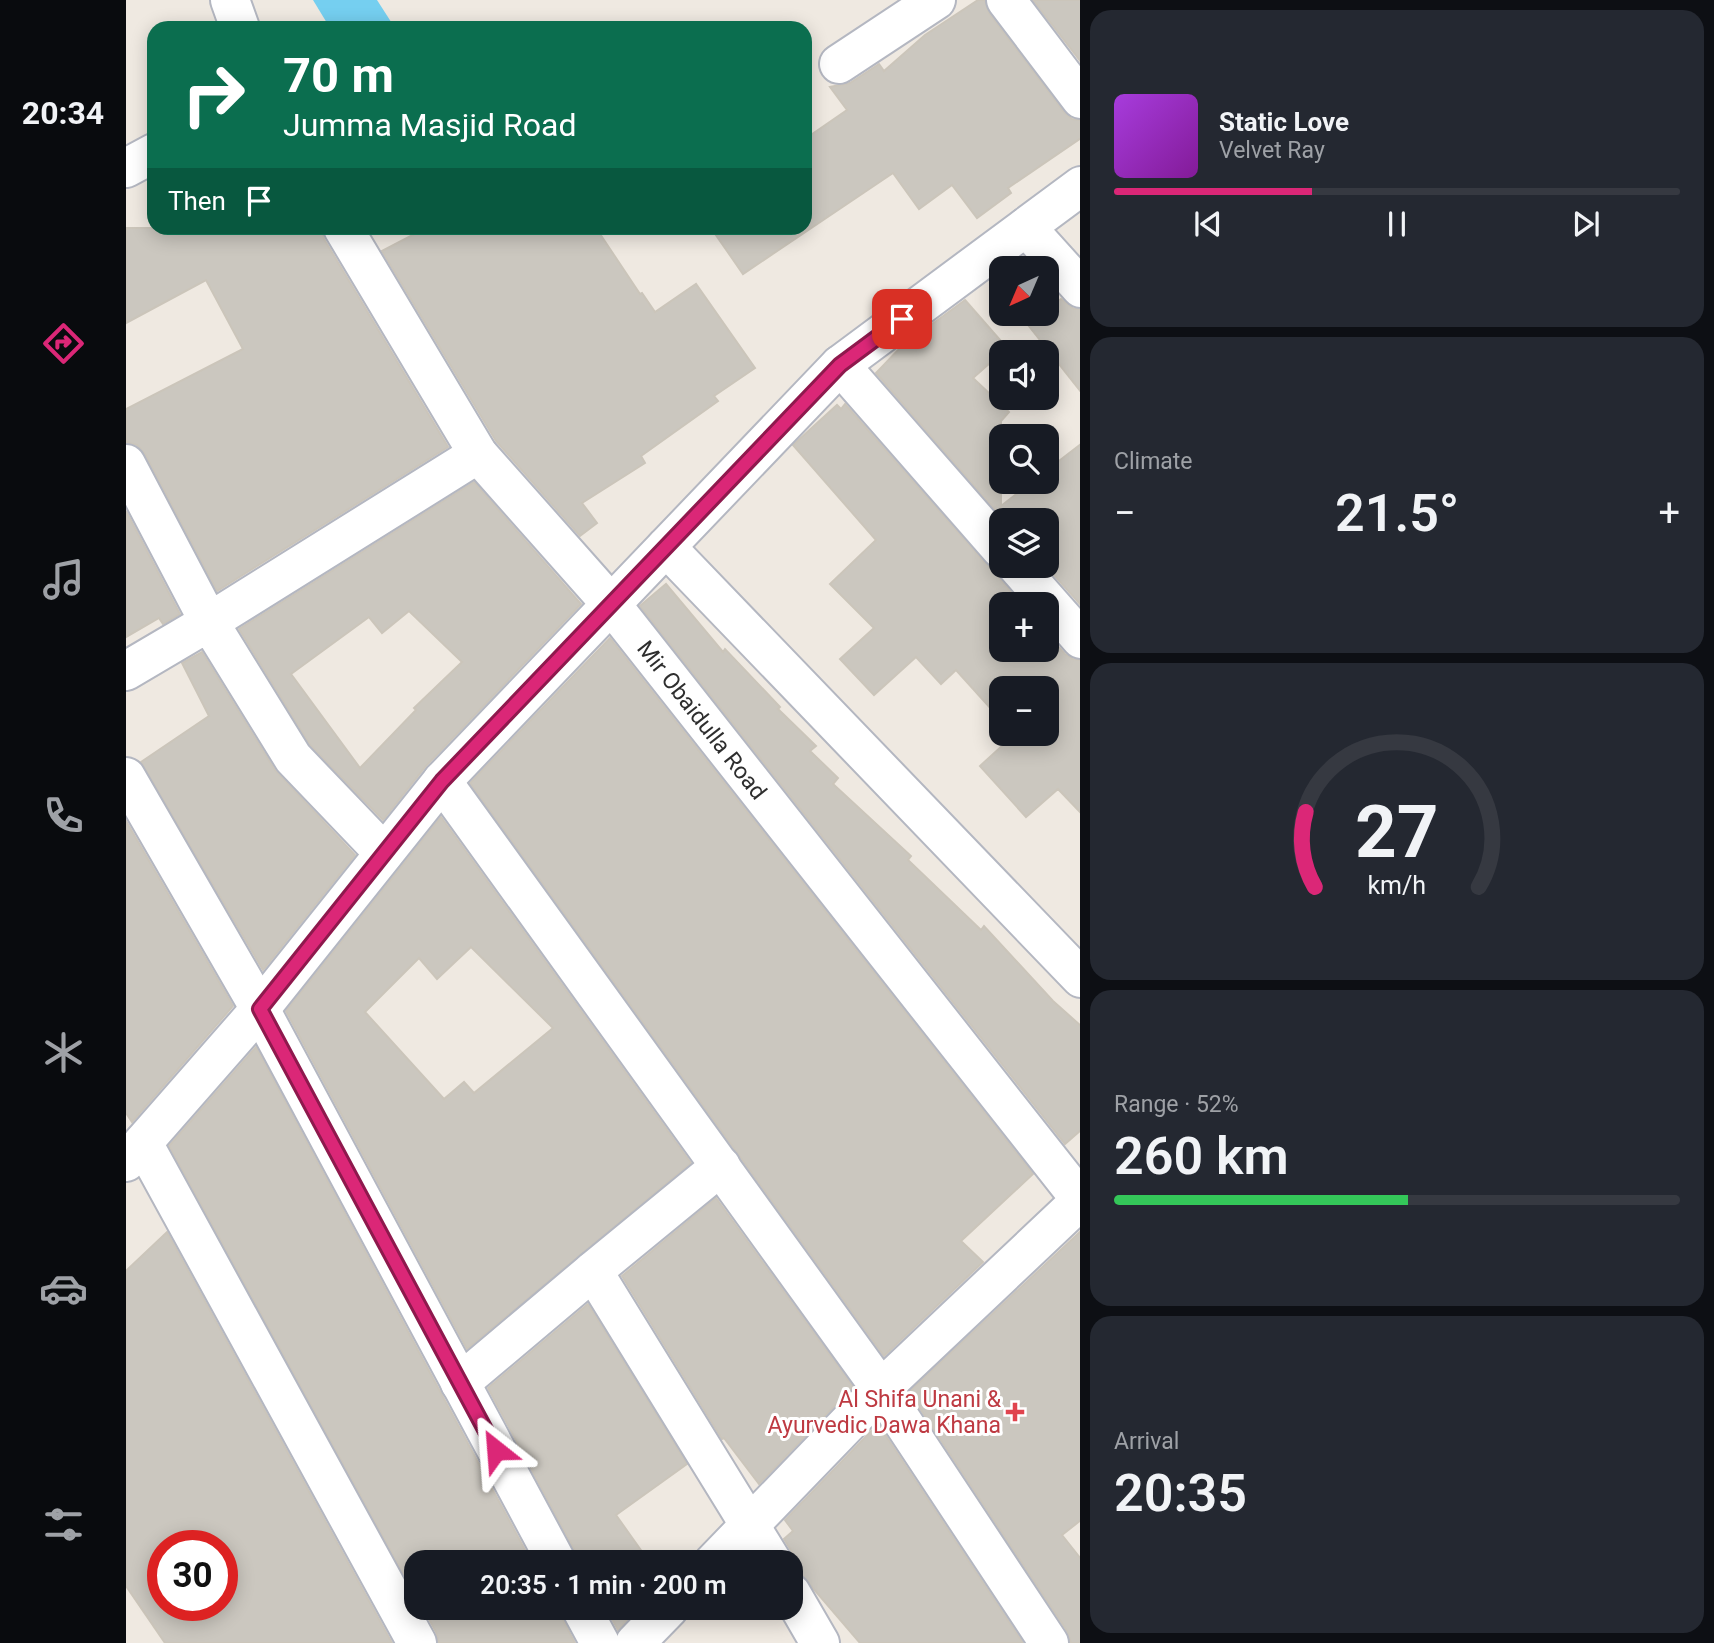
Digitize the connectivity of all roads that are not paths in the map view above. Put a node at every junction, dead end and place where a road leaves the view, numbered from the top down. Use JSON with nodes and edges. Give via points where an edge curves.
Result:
{"nodes":[{"id":1,"x":230,"y":0,"type":"edge"},
{"id":2,"x":936,"y":0,"type":"edge"},
{"id":3,"x":1006,"y":0,"type":"edge"},
{"id":4,"x":238,"y":21,"type":"edge"},
{"id":5,"x":839,"y":64,"type":"dead end"},
{"id":6,"x":1080,"y":99,"type":"edge"},
{"id":7,"x":147,"y":157,"type":"edge"},
{"id":8,"x":126,"y":168,"type":"edge"},
{"id":9,"x":1080,"y":186,"type":"edge"},
{"id":10,"x":1026,"y":228,"type":"junction"},
{"id":11,"x":347,"y":235,"type":"edge"},
{"id":12,"x":1080,"y":288,"type":"edge"},
{"id":13,"x":840,"y":365,"type":"junction"},
{"id":14,"x":478,"y":454,"type":"junction"},
{"id":15,"x":126,"y":464,"type":"edge"},
{"id":16,"x":989,"y":535,"type":"edge"},
{"id":17,"x":666,"y":547,"type":"junction"},
{"id":18,"x":1027,"y":578,"type":"edge"},
{"id":19,"x":611,"y":604,"type":"junction"},
{"id":20,"x":209,"y":622,"type":"junction"},
{"id":21,"x":1080,"y":639,"type":"edge"},
{"id":22,"x":126,"y":671,"type":"edge"},
{"id":23,"x":126,"y":776,"type":"edge"},
{"id":24,"x":442,"y":781,"type":"junction"},
{"id":25,"x":384,"y":853,"type":"junction"},
{"id":26,"x":1080,"y":978,"type":"edge"},
{"id":27,"x":260,"y":1009,"type":"junction"},
{"id":28,"x":134,"y":1153,"type":"edge"},
{"id":29,"x":721,"y":1166,"type":"junction"},
{"id":30,"x":1080,"y":1200,"type":"edge"},
{"id":31,"x":593,"y":1271,"type":"junction"},
{"id":32,"x":460,"y":1383,"type":"junction"},
{"id":33,"x":881,"y":1389,"type":"junction"},
{"id":34,"x":751,"y":1523,"type":"junction"},
{"id":35,"x":550,"y":1550,"type":"edge"},
{"id":36,"x":725,"y":1550,"type":"edge"},
{"id":37,"x":766,"y":1550,"type":"edge"},
{"id":38,"x":803,"y":1614,"type":"edge"},
{"id":39,"x":588,"y":1620,"type":"edge"},
{"id":40,"x":657,"y":1620,"type":"edge"},
{"id":41,"x":417,"y":1643,"type":"edge"},
{"id":42,"x":600,"y":1643,"type":"edge"},
{"id":43,"x":635,"y":1643,"type":"edge"},
{"id":44,"x":820,"y":1643,"type":"edge"},
{"id":45,"x":1049,"y":1643,"type":"edge"}],
"edges":[{"from":1,"to":4,"type":"street"},
{"from":2,"to":5,"type":"street"},
{"from":3,"to":6,"type":"street"},
{"from":7,"to":8,"type":"street"},
{"from":9,"to":10,"type":"street"},
{"from":10,"to":12,"type":"street"},
{"from":10,"to":13,"type":"street"},
{"from":11,"to":14,"type":"street","name":"Mir Obaidulla Road"},
{"from":13,"to":16,"type":"street"},
{"from":13,"to":17,"type":"street"},
{"from":14,"to":19,"type":"street","name":"Mir Obaidulla Road"},
{"from":14,"to":20,"type":"street"},
{"from":15,"to":20,"type":"street"},
{"from":17,"to":19,"type":"street"},
{"from":17,"to":26,"type":"street"},
{"from":18,"to":21,"type":"street"},
{"from":19,"to":24,"type":"street"},
{"from":19,"to":30,"type":"street","name":"Mir Obaidulla Road"},
{"from":20,"to":22,"type":"street"},
{"from":20,"to":25,"type":"street","via":[[293,758]]},
{"from":23,"to":27,"type":"street"},
{"from":24,"to":25,"type":"street"},
{"from":24,"to":29,"type":"street"},
{"from":25,"to":27,"type":"street"},
{"from":27,"to":28,"type":"street"},
{"from":27,"to":32,"type":"street"},
{"from":28,"to":41,"type":"street"},
{"from":29,"to":31,"type":"street"},
{"from":29,"to":33,"type":"street"},
{"from":30,"to":33,"type":"street"},
{"from":31,"to":32,"type":"street"},
{"from":31,"to":34,"type":"street"},
{"from":32,"to":35,"type":"street"},
{"from":33,"to":34,"type":"street"},
{"from":33,"to":45,"type":"street"},
{"from":34,"to":36,"type":"street"},
{"from":34,"to":37,"type":"street"},
{"from":38,"to":44,"type":"street"},
{"from":39,"to":42,"type":"street"},
{"from":40,"to":43,"type":"street"}]}
